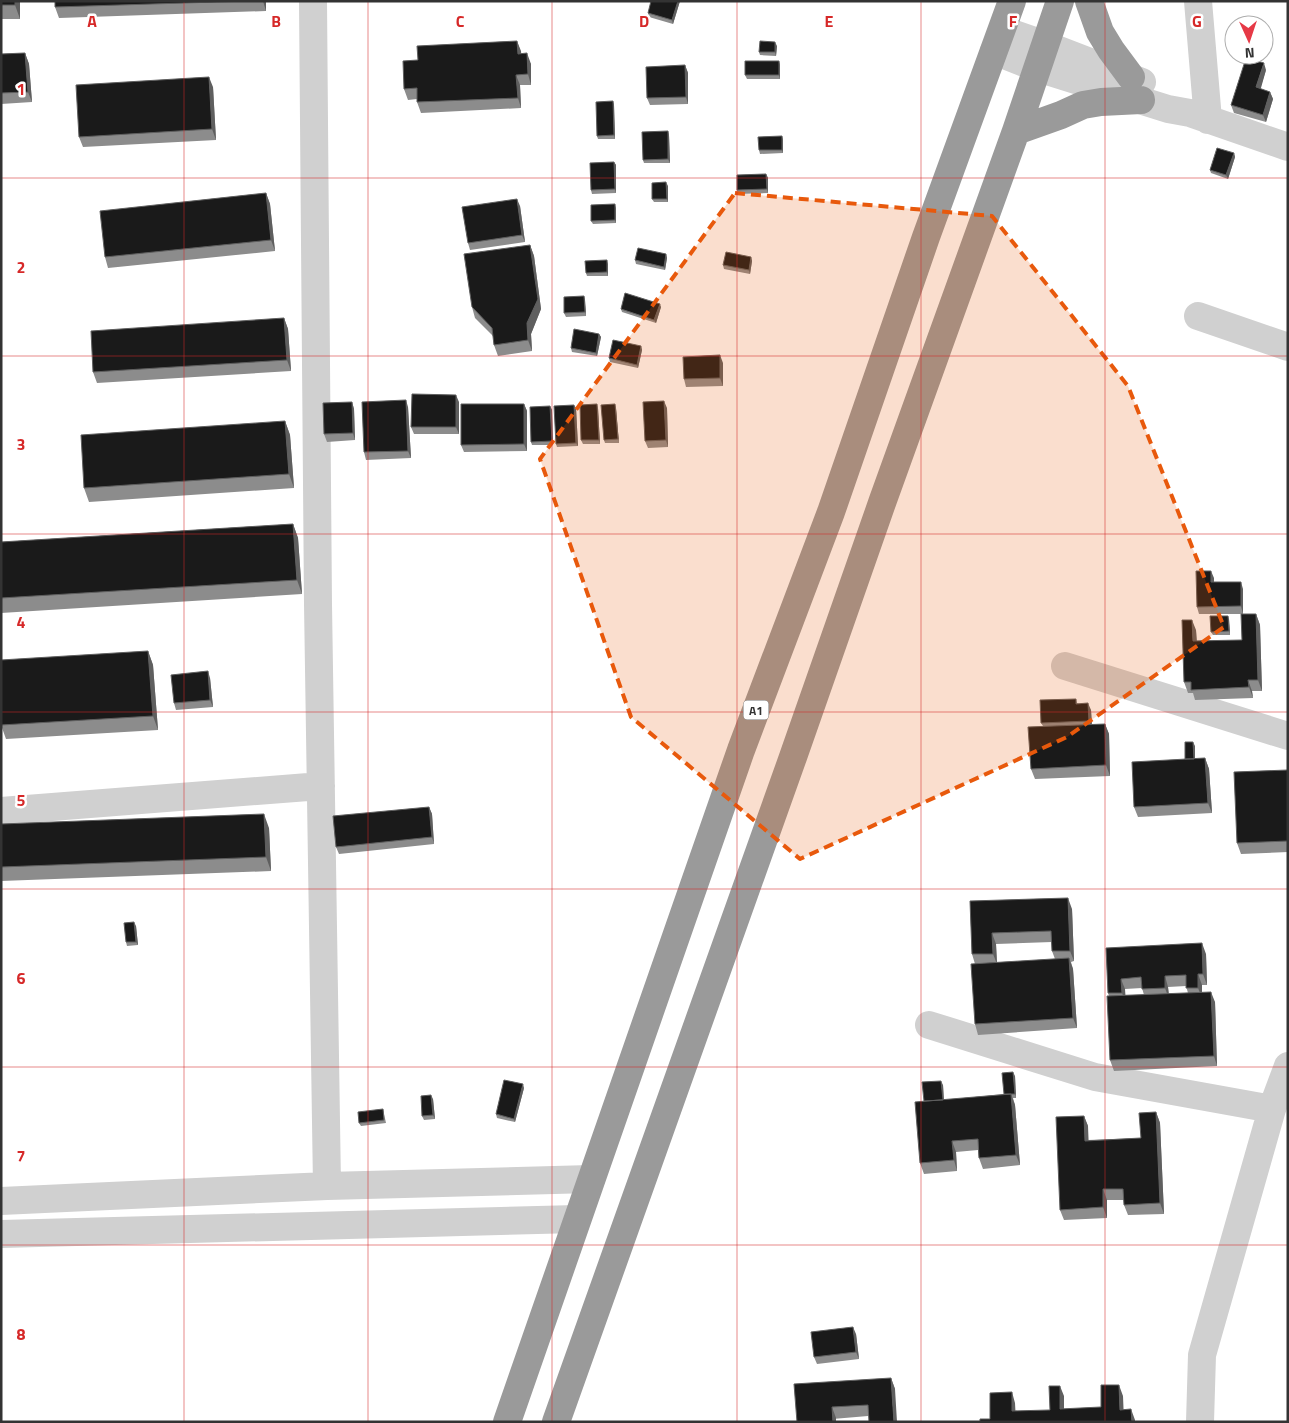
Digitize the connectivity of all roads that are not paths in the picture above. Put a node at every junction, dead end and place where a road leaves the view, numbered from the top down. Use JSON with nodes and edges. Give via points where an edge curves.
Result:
{"nodes":[{"id":1,"x":313,"y":1,"type":"edge"},
{"id":2,"x":1012,"y":1,"type":"edge"},
{"id":3,"x":1060,"y":1,"type":"edge"},
{"id":4,"x":1089,"y":1,"type":"edge"},
{"id":5,"x":1198,"y":1,"type":"edge"},
{"id":6,"x":998,"y":40,"type":"junction"},
{"id":7,"x":1041,"y":56,"type":"junction"},
{"id":8,"x":1136,"y":89,"type":"junction"},
{"id":9,"x":1199,"y":116,"type":"junction"},
{"id":10,"x":1016,"y":131,"type":"junction"},
{"id":11,"x":1288,"y":147,"type":"edge"},
{"id":12,"x":1198,"y":316,"type":"dead end"},
{"id":13,"x":1288,"y":347,"type":"edge"},
{"id":14,"x":1065,"y":666,"type":"dead end"},
{"id":15,"x":1288,"y":736,"type":"edge"},
{"id":16,"x":321,"y":786,"type":"junction"},
{"id":17,"x":1,"y":811,"type":"edge"},
{"id":18,"x":929,"y":1024,"type":"dead end"},
{"id":19,"x":1288,"y":1066,"type":"edge"},
{"id":20,"x":1272,"y":1109,"type":"junction"},
{"id":21,"x":591,"y":1179,"type":"junction"},
{"id":22,"x":327,"y":1186,"type":"junction"},
{"id":23,"x":1,"y":1201,"type":"edge"},
{"id":24,"x":577,"y":1219,"type":"junction"},
{"id":25,"x":1,"y":1234,"type":"edge"},
{"id":26,"x":507,"y":1422,"type":"edge"},
{"id":27,"x":556,"y":1422,"type":"edge"},
{"id":28,"x":1200,"y":1422,"type":"edge"}],
"edges":[{"from":1,"to":16,"type":"street"},
{"from":2,"to":6,"type":"highway","number":"A1"},
{"from":3,"to":7,"type":"highway"},
{"from":4,"to":8,"type":"highway","via":[[1100,32]]},
{"from":5,"to":9,"type":"street"},
{"from":6,"to":7,"type":"street"},
{"from":6,"to":21,"type":"highway","number":"A1","via":[[831,512],[741,750]]},
{"from":7,"to":8,"type":"street"},
{"from":7,"to":10,"type":"highway"},
{"from":8,"to":9,"type":"street","via":[[1154,88]]},
{"from":8,"to":10,"type":"highway"},
{"from":9,"to":11,"type":"street"},
{"from":10,"to":27,"type":"highway"},
{"from":12,"to":13,"type":"street"},
{"from":14,"to":15,"type":"street"},
{"from":16,"to":17,"type":"street"},
{"from":16,"to":22,"type":"street"},
{"from":18,"to":20,"type":"street","via":[[1095,1077]]},
{"from":19,"to":20,"type":"street"},
{"from":20,"to":28,"type":"street","via":[[1202,1354]]},
{"from":21,"to":22,"type":"street"},
{"from":21,"to":24,"type":"highway","number":"A1"},
{"from":22,"to":23,"type":"street"},
{"from":24,"to":25,"type":"street"},
{"from":24,"to":26,"type":"highway","number":"A1"}]}
